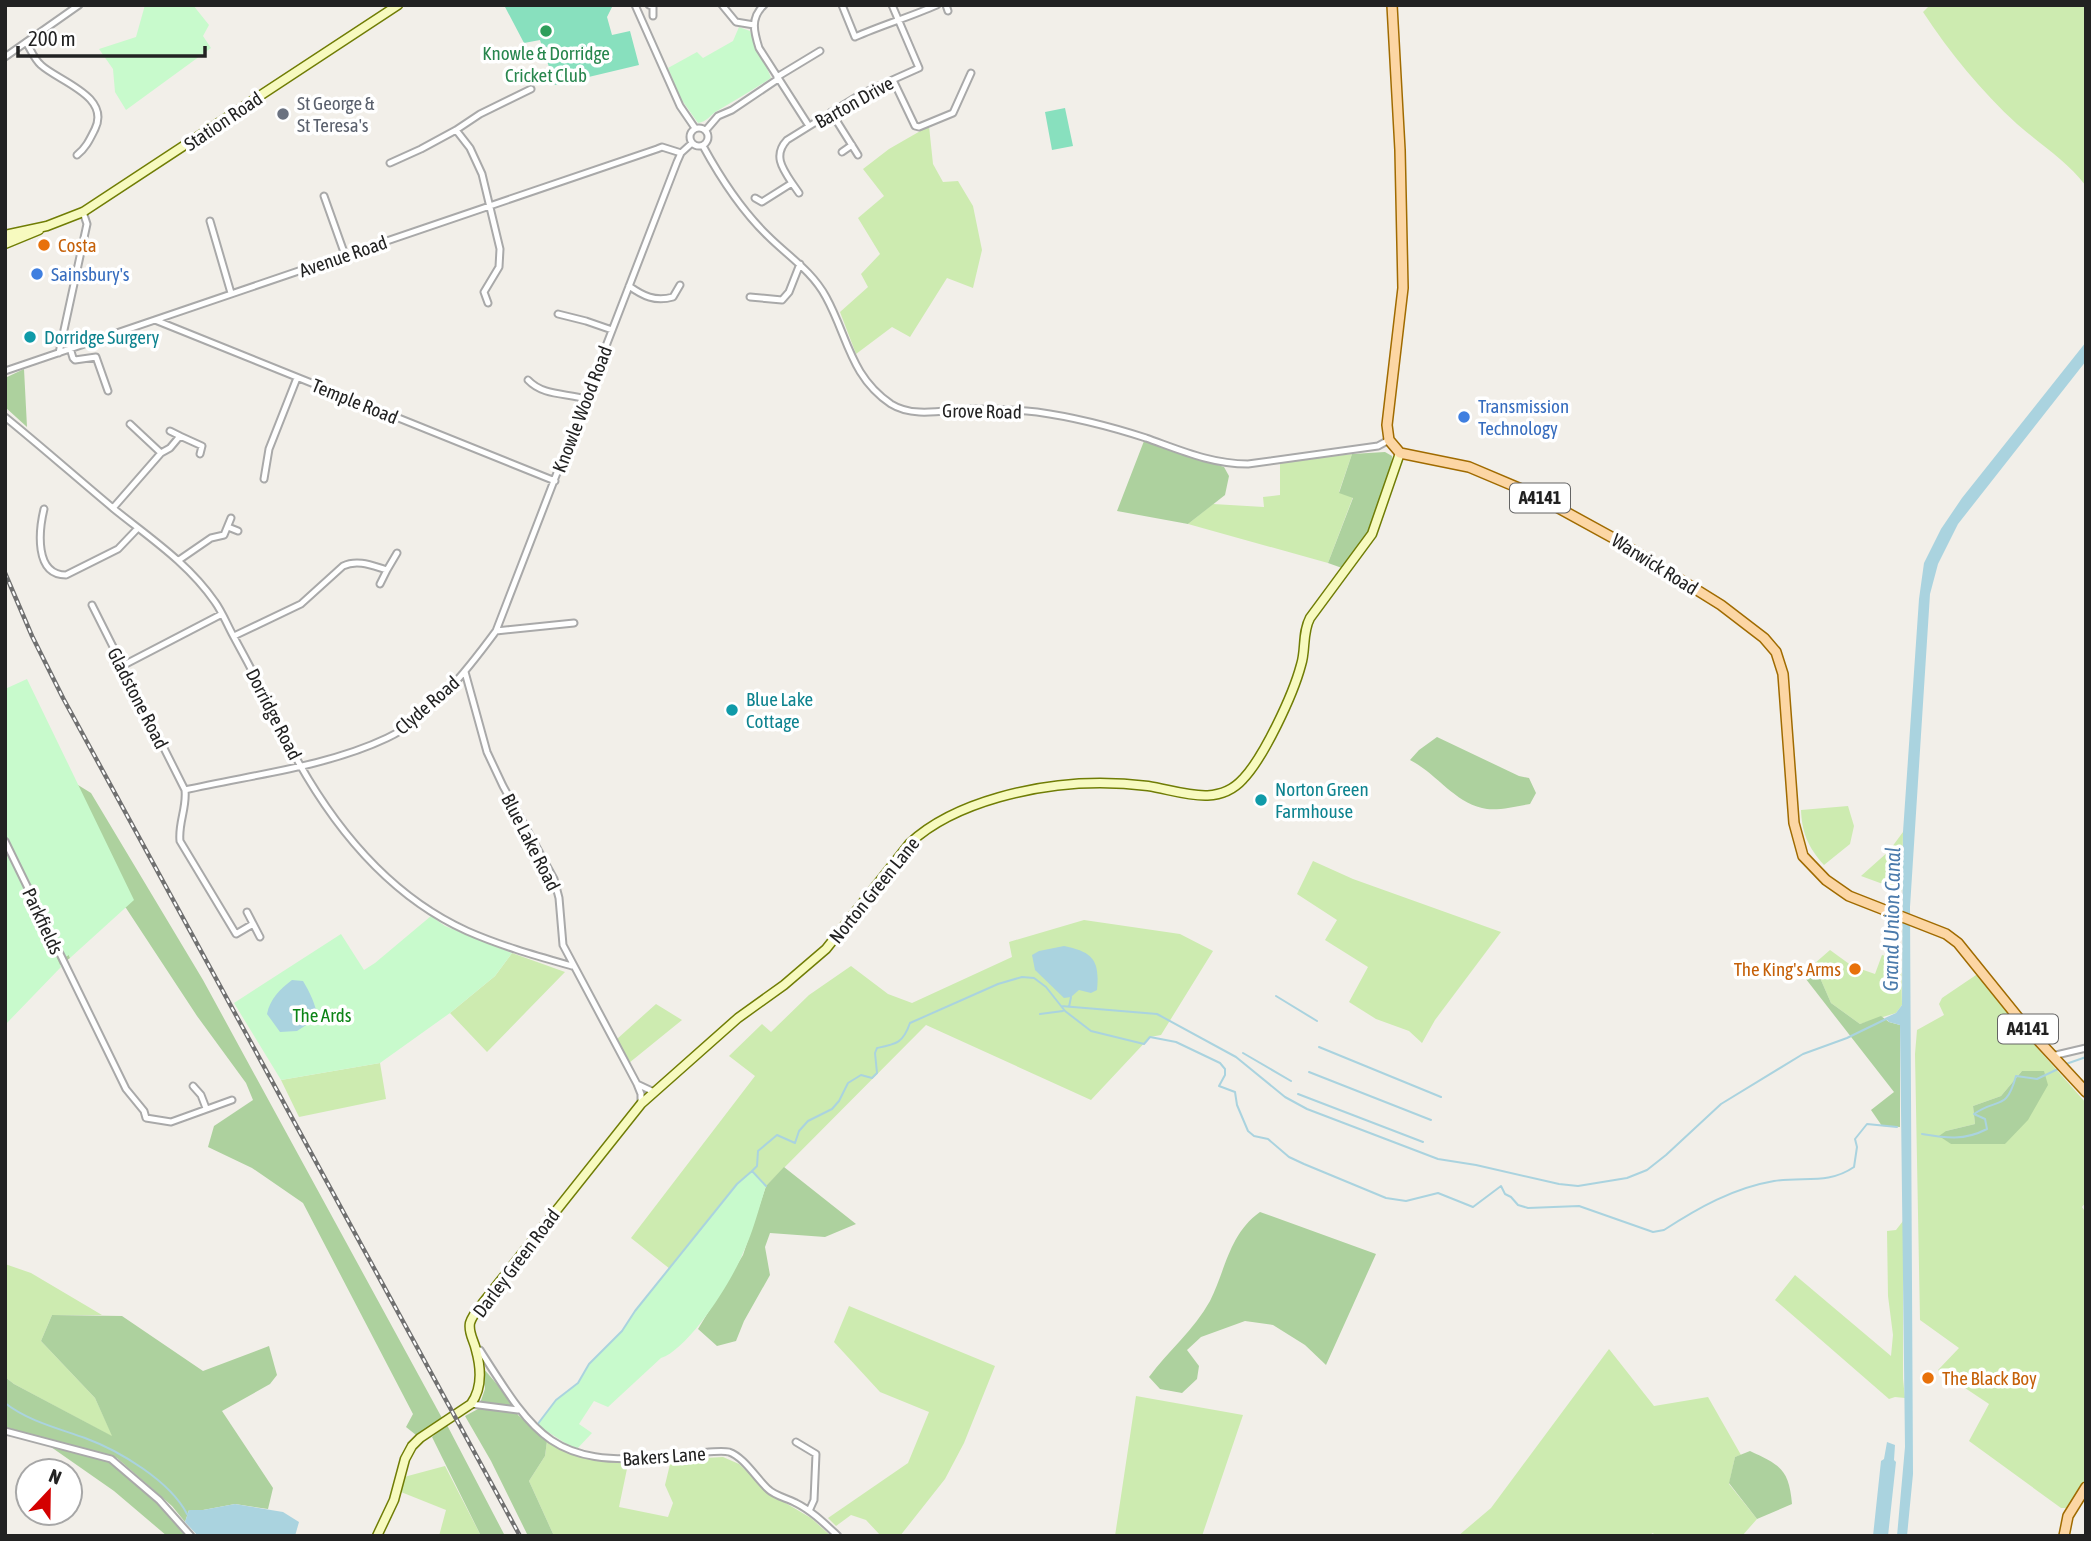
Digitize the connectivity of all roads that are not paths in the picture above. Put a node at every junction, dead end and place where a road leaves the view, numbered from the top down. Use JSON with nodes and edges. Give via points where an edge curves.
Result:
{"nodes":[{"id":1,"x":79,"y":5,"type":"edge"},
{"id":2,"x":398,"y":5,"type":"edge"},
{"id":3,"x":635,"y":5,"type":"edge"},
{"id":4,"x":722,"y":5,"type":"edge"},
{"id":5,"x":764,"y":5,"type":"edge"},
{"id":6,"x":842,"y":5,"type":"edge"},
{"id":7,"x":892,"y":5,"type":"edge"},
{"id":8,"x":937,"y":5,"type":"edge"},
{"id":9,"x":1392,"y":5,"type":"edge"},
{"id":10,"x":653,"y":6,"type":"edge"},
{"id":11,"x":653,"y":16,"type":"dead end"},
{"id":12,"x":898,"y":20,"type":"junction"},
{"id":13,"x":754,"y":25,"type":"junction"},
{"id":14,"x":26,"y":42,"type":"junction"},
{"id":15,"x":820,"y":51,"type":"dead end"},
{"id":16,"x":5,"y":57,"type":"edge"},
{"id":17,"x":971,"y":73,"type":"dead end"},
{"id":18,"x":778,"y":78,"type":"junction"},
{"id":19,"x":893,"y":80,"type":"junction"},
{"id":20,"x":531,"y":89,"type":"dead end"},
{"id":21,"x":831,"y":112,"type":"junction"},
{"id":22,"x":808,"y":126,"type":"junction"},
{"id":23,"x":695,"y":128,"type":"junction"},
{"id":24,"x":456,"y":130,"type":"junction"},
{"id":25,"x":706,"y":130,"type":"junction"},
{"id":26,"x":692,"y":143,"type":"junction"},
{"id":27,"x":852,"y":145,"type":"junction"},
{"id":28,"x":704,"y":146,"type":"junction"},
{"id":29,"x":842,"y":152,"type":"dead end"},
{"id":30,"x":681,"y":153,"type":"junction"},
{"id":31,"x":77,"y":155,"type":"dead end"},
{"id":32,"x":858,"y":155,"type":"dead end"},
{"id":33,"x":390,"y":163,"type":"dead end"},
{"id":34,"x":792,"y":183,"type":"junction"},
{"id":35,"x":799,"y":194,"type":"dead end"},
{"id":36,"x":324,"y":196,"type":"dead end"},
{"id":37,"x":755,"y":198,"type":"dead end"},
{"id":38,"x":336,"y":205,"type":"dead end"},
{"id":39,"x":490,"y":206,"type":"junction"},
{"id":40,"x":328,"y":207,"type":"junction"},
{"id":41,"x":83,"y":212,"type":"junction"},
{"id":42,"x":210,"y":221,"type":"dead end"},
{"id":43,"x":44,"y":227,"type":"junction"},
{"id":44,"x":221,"y":229,"type":"dead end"},
{"id":45,"x":212,"y":232,"type":"junction"},
{"id":46,"x":5,"y":235,"type":"edge"},
{"id":47,"x":5,"y":244,"type":"edge"},
{"id":48,"x":345,"y":255,"type":"junction"},
{"id":49,"x":800,"y":264,"type":"junction"},
{"id":50,"x":680,"y":285,"type":"dead end"},
{"id":51,"x":629,"y":286,"type":"junction"},
{"id":52,"x":476,"y":290,"type":"dead end"},
{"id":53,"x":484,"y":292,"type":"junction"},
{"id":54,"x":231,"y":293,"type":"junction"},
{"id":55,"x":750,"y":297,"type":"dead end"},
{"id":56,"x":488,"y":303,"type":"dead end"},
{"id":57,"x":558,"y":314,"type":"dead end"},
{"id":58,"x":155,"y":319,"type":"junction"},
{"id":59,"x":612,"y":330,"type":"junction"},
{"id":60,"x":70,"y":348,"type":"junction"},
{"id":61,"x":59,"y":353,"type":"junction"},
{"id":62,"x":5,"y":371,"type":"edge"},
{"id":63,"x":297,"y":378,"type":"junction"},
{"id":64,"x":528,"y":380,"type":"dead end"},
{"id":65,"x":108,"y":391,"type":"dead end"},
{"id":66,"x":586,"y":399,"type":"junction"},
{"id":67,"x":5,"y":416,"type":"edge"},
{"id":68,"x":130,"y":424,"type":"dead end"},
{"id":69,"x":149,"y":428,"type":"dead end"},
{"id":70,"x":170,"y":431,"type":"dead end"},
{"id":71,"x":144,"y":435,"type":"junction"},
{"id":72,"x":180,"y":436,"type":"junction"},
{"id":73,"x":207,"y":438,"type":"dead end"},
{"id":74,"x":1389,"y":440,"type":"junction"},
{"id":75,"x":202,"y":446,"type":"junction"},
{"id":76,"x":161,"y":453,"type":"junction"},
{"id":77,"x":1400,"y":453,"type":"junction"},
{"id":78,"x":200,"y":454,"type":"dead end"},
{"id":79,"x":264,"y":479,"type":"dead end"},
{"id":80,"x":555,"y":481,"type":"junction"},
{"id":81,"x":113,"y":508,"type":"junction"},
{"id":82,"x":44,"y":509,"type":"dead end"},
{"id":83,"x":231,"y":518,"type":"dead end"},
{"id":84,"x":228,"y":527,"type":"junction"},
{"id":85,"x":138,"y":528,"type":"junction"},
{"id":86,"x":238,"y":531,"type":"dead end"},
{"id":87,"x":397,"y":553,"type":"dead end"},
{"id":88,"x":179,"y":560,"type":"junction"},
{"id":89,"x":387,"y":570,"type":"junction"},
{"id":90,"x":380,"y":584,"type":"dead end"},
{"id":91,"x":92,"y":605,"type":"dead end"},
{"id":92,"x":222,"y":614,"type":"junction"},
{"id":93,"x":573,"y":623,"type":"dead end"},
{"id":94,"x":564,"y":625,"type":"junction"},
{"id":95,"x":496,"y":631,"type":"junction"},
{"id":96,"x":565,"y":635,"type":"dead end"},
{"id":97,"x":234,"y":636,"type":"junction"},
{"id":98,"x":122,"y":666,"type":"junction"},
{"id":99,"x":464,"y":672,"type":"junction"},
{"id":100,"x":300,"y":765,"type":"junction"},
{"id":101,"x":186,"y":790,"type":"junction"},
{"id":102,"x":5,"y":841,"type":"edge"},
{"id":103,"x":247,"y":912,"type":"dead end"},
{"id":104,"x":253,"y":924,"type":"junction"},
{"id":105,"x":260,"y":937,"type":"dead end"},
{"id":106,"x":572,"y":966,"type":"junction"},
{"id":107,"x":2086,"y":1048,"type":"edge"},
{"id":108,"x":2052,"y":1056,"type":"junction"},
{"id":109,"x":637,"y":1084,"type":"junction"},
{"id":110,"x":193,"y":1086,"type":"dead end"},
{"id":111,"x":654,"y":1092,"type":"junction"},
{"id":112,"x":2086,"y":1092,"type":"edge"},
{"id":113,"x":232,"y":1100,"type":"dead end"},
{"id":114,"x":641,"y":1104,"type":"junction"},
{"id":115,"x":206,"y":1108,"type":"junction"},
{"id":116,"x":477,"y":1350,"type":"junction"},
{"id":117,"x":471,"y":1404,"type":"junction"},
{"id":118,"x":518,"y":1409,"type":"junction"},
{"id":119,"x":5,"y":1431,"type":"edge"},
{"id":120,"x":796,"y":1442,"type":"dead end"},
{"id":121,"x":2086,"y":1486,"type":"edge"},
{"id":122,"x":809,"y":1511,"type":"junction"},
{"id":123,"x":191,"y":1536,"type":"edge"},
{"id":124,"x":377,"y":1536,"type":"edge"},
{"id":125,"x":838,"y":1536,"type":"edge"},
{"id":126,"x":2064,"y":1536,"type":"edge"}],
"edges":[{"from":1,"to":14,"type":"street"},
{"from":2,"to":41,"type":"street","name":"Station Road"},
{"from":3,"to":23,"type":"street","via":[[680,106]]},
{"from":4,"to":13,"type":"street","via":[[736,22]]},
{"from":5,"to":13,"type":"street"},
{"from":6,"to":12,"type":"street","via":[[855,37]]},
{"from":7,"to":12,"type":"street"},
{"from":8,"to":12,"type":"street"},
{"from":9,"to":74,"type":"main road","via":[[1403,288]]},
{"from":10,"to":11,"type":"street"},
{"from":12,"to":19,"type":"street","name":"Barton Drive","via":[[919,68]]},
{"from":13,"to":18,"type":"street","via":[[759,48]]},
{"from":14,"to":16,"type":"street"},
{"from":14,"to":31,"type":"street","via":[[42,66],[84,93],[97,109],[98,124]]},
{"from":15,"to":18,"type":"street"},
{"from":17,"to":19,"type":"street","via":[[953,113],[919,127]]},
{"from":18,"to":22,"type":"street"},
{"from":18,"to":25,"type":"street","via":[[718,116]]},
{"from":19,"to":21,"type":"street","name":"Barton Drive"},
{"from":20,"to":24,"type":"street"},
{"from":21,"to":22,"type":"street","name":"Barton Drive"},
{"from":21,"to":27,"type":"street"},
{"from":22,"to":34,"type":"street","name":"Barton Drive","via":[[787,140],[779,153]]},
{"from":23,"to":25,"type":"street"},
{"from":23,"to":26,"type":"street"},
{"from":24,"to":33,"type":"street"},
{"from":24,"to":39,"type":"street","via":[[482,174]]},
{"from":25,"to":28,"type":"street"},
{"from":26,"to":28,"type":"street"},
{"from":26,"to":30,"type":"street","name":"Knowle Wood Road"},
{"from":27,"to":29,"type":"street"},
{"from":27,"to":32,"type":"street"},
{"from":28,"to":49,"type":"street","name":"Grove Road","via":[[719,176],[752,218]]},
{"from":30,"to":39,"type":"street","name":"Avenue Road","via":[[657,149]]},
{"from":30,"to":51,"type":"street","name":"Knowle Wood Road"},
{"from":34,"to":35,"type":"street","name":"Barton Drive"},
{"from":34,"to":37,"type":"street","via":[[763,205]]},
{"from":36,"to":40,"type":"street"},
{"from":38,"to":40,"type":"street"},
{"from":39,"to":48,"type":"street","name":"Avenue Road"},
{"from":39,"to":53,"type":"street","via":[[500,260]]},
{"from":40,"to":48,"type":"street"},
{"from":41,"to":43,"type":"street","name":"Station Road"},
{"from":41,"to":61,"type":"street","via":[[87,224]]},
{"from":42,"to":45,"type":"street"},
{"from":43,"to":46,"type":"street","name":"Station Road"},
{"from":43,"to":47,"type":"street","name":"Station Road"},
{"from":44,"to":45,"type":"street"},
{"from":45,"to":54,"type":"street"},
{"from":48,"to":54,"type":"street","name":"Avenue Road"},
{"from":49,"to":55,"type":"street","via":[[782,300]]},
{"from":49,"to":74,"type":"street","name":"Grove Road","via":[[827,298],[858,370],[878,394],[901,410],[1037,412],[1233,464],[1378,446]]},
{"from":50,"to":51,"type":"street","via":[[673,297],[663,299],[643,296]]},
{"from":51,"to":59,"type":"street","name":"Knowle Wood Road"},
{"from":52,"to":53,"type":"street"},
{"from":53,"to":56,"type":"street"},
{"from":54,"to":58,"type":"street","name":"Avenue Road"},
{"from":57,"to":59,"type":"street"},
{"from":58,"to":60,"type":"street","name":"Avenue Road"},
{"from":58,"to":63,"type":"street","name":"Temple Road"},
{"from":59,"to":66,"type":"street","name":"Knowle Wood Road"},
{"from":60,"to":61,"type":"street","name":"Avenue Road"},
{"from":60,"to":65,"type":"street","via":[[75,360],[96,357]]},
{"from":61,"to":62,"type":"street","name":"Avenue Road"},
{"from":63,"to":79,"type":"street","via":[[268,449]]},
{"from":63,"to":80,"type":"street","name":"Temple Road"},
{"from":64,"to":66,"type":"street","via":[[548,393]]},
{"from":66,"to":80,"type":"street","name":"Knowle Wood Road"},
{"from":67,"to":81,"type":"street","name":"Dorridge Road"},
{"from":68,"to":71,"type":"street"},
{"from":69,"to":71,"type":"street"},
{"from":70,"to":72,"type":"street"},
{"from":71,"to":76,"type":"street"},
{"from":72,"to":75,"type":"street"},
{"from":72,"to":76,"type":"street"},
{"from":73,"to":75,"type":"street"},
{"from":74,"to":77,"type":"main road"},
{"from":75,"to":78,"type":"street"},
{"from":76,"to":81,"type":"street"},
{"from":77,"to":108,"type":"main road","name":"Warwick Road","number":"A4141","via":[[1469,467],[1533,494],[1721,605],[1764,638],[1776,652],[1783,674],[1794,823],[1803,856],[1840,891],[1958,943]]},
{"from":77,"to":111,"type":"street","name":"Norton Green Lane","via":[[1372,534],[1310,618],[1300,671],[1270,738],[1241,782],[1224,792],[1200,796],[1119,783],[1053,786],[952,813],[910,843],[826,949]]},
{"from":80,"to":95,"type":"street","name":"Knowle Wood Road"},
{"from":81,"to":85,"type":"street","name":"Dorridge Road"},
{"from":82,"to":85,"type":"street","via":[[40,535],[44,562],[59,575],[118,549]]},
{"from":83,"to":84,"type":"street"},
{"from":84,"to":86,"type":"street"},
{"from":84,"to":88,"type":"street","via":[[224,535],[211,538]]},
{"from":85,"to":88,"type":"street","name":"Dorridge Road"},
{"from":87,"to":89,"type":"street"},
{"from":88,"to":92,"type":"street","name":"Dorridge Road"},
{"from":89,"to":90,"type":"street"},
{"from":89,"to":97,"type":"street","via":[[351,562],[301,604]]},
{"from":91,"to":98,"type":"street","name":"Gladstone Road"},
{"from":92,"to":97,"type":"street","name":"Dorridge Road"},
{"from":92,"to":98,"type":"street"},
{"from":93,"to":94,"type":"street"},
{"from":94,"to":95,"type":"street"},
{"from":94,"to":96,"type":"street"},
{"from":95,"to":99,"type":"street","name":"Knowle Wood Road"},
{"from":97,"to":100,"type":"street","name":"Dorridge Road"},
{"from":98,"to":101,"type":"street","name":"Gladstone Road"},
{"from":99,"to":100,"type":"street","name":"Clyde Road","via":[[439,699],[387,738]]},
{"from":99,"to":106,"type":"street","name":"Blue Lake Road","via":[[487,752],[554,879],[563,945]]},
{"from":100,"to":101,"type":"street","name":"Clyde Road"},
{"from":100,"to":106,"type":"street","name":"Dorridge Road","via":[[354,845],[417,901],[466,930]]},
{"from":101,"to":104,"type":"street","via":[[180,841],[236,934]]},
{"from":102,"to":115,"type":"street","name":"Parkfields","via":[[63,964],[146,1118],[171,1122]]},
{"from":103,"to":104,"type":"street"},
{"from":104,"to":105,"type":"street"},
{"from":106,"to":109,"type":"street","name":"Blue Lake Road"},
{"from":107,"to":108,"type":"street"},
{"from":108,"to":112,"type":"main road","name":"Warwick Road","number":"A4141"},
{"from":109,"to":111,"type":"street"},
{"from":109,"to":114,"type":"street","name":"Blue Lake Road"},
{"from":110,"to":115,"type":"street"},
{"from":111,"to":114,"type":"street","name":"Norton Green Lane"},
{"from":113,"to":115,"type":"street","name":"Parkfields"},
{"from":114,"to":116,"type":"street","name":"Darley Green Road","via":[[473,1315],[470,1333]]},
{"from":116,"to":117,"type":"street","name":"Darley Green Road","via":[[479,1389]]},
{"from":116,"to":118,"type":"street","name":"Bakers Lane"},
{"from":117,"to":118,"type":"street"},
{"from":117,"to":124,"type":"street","via":[[412,1446]]},
{"from":118,"to":122,"type":"street","name":"Bakers Lane","via":[[561,1448],[575,1453],[630,1460],[726,1451],[770,1491]]},
{"from":119,"to":123,"type":"street","via":[[111,1459],[159,1500]]},
{"from":120,"to":122,"type":"street","via":[[816,1454],[814,1500]]},
{"from":121,"to":126,"type":"main road","via":[[2068,1516]]},
{"from":122,"to":125,"type":"street","name":"Bakers Lane"}]}
